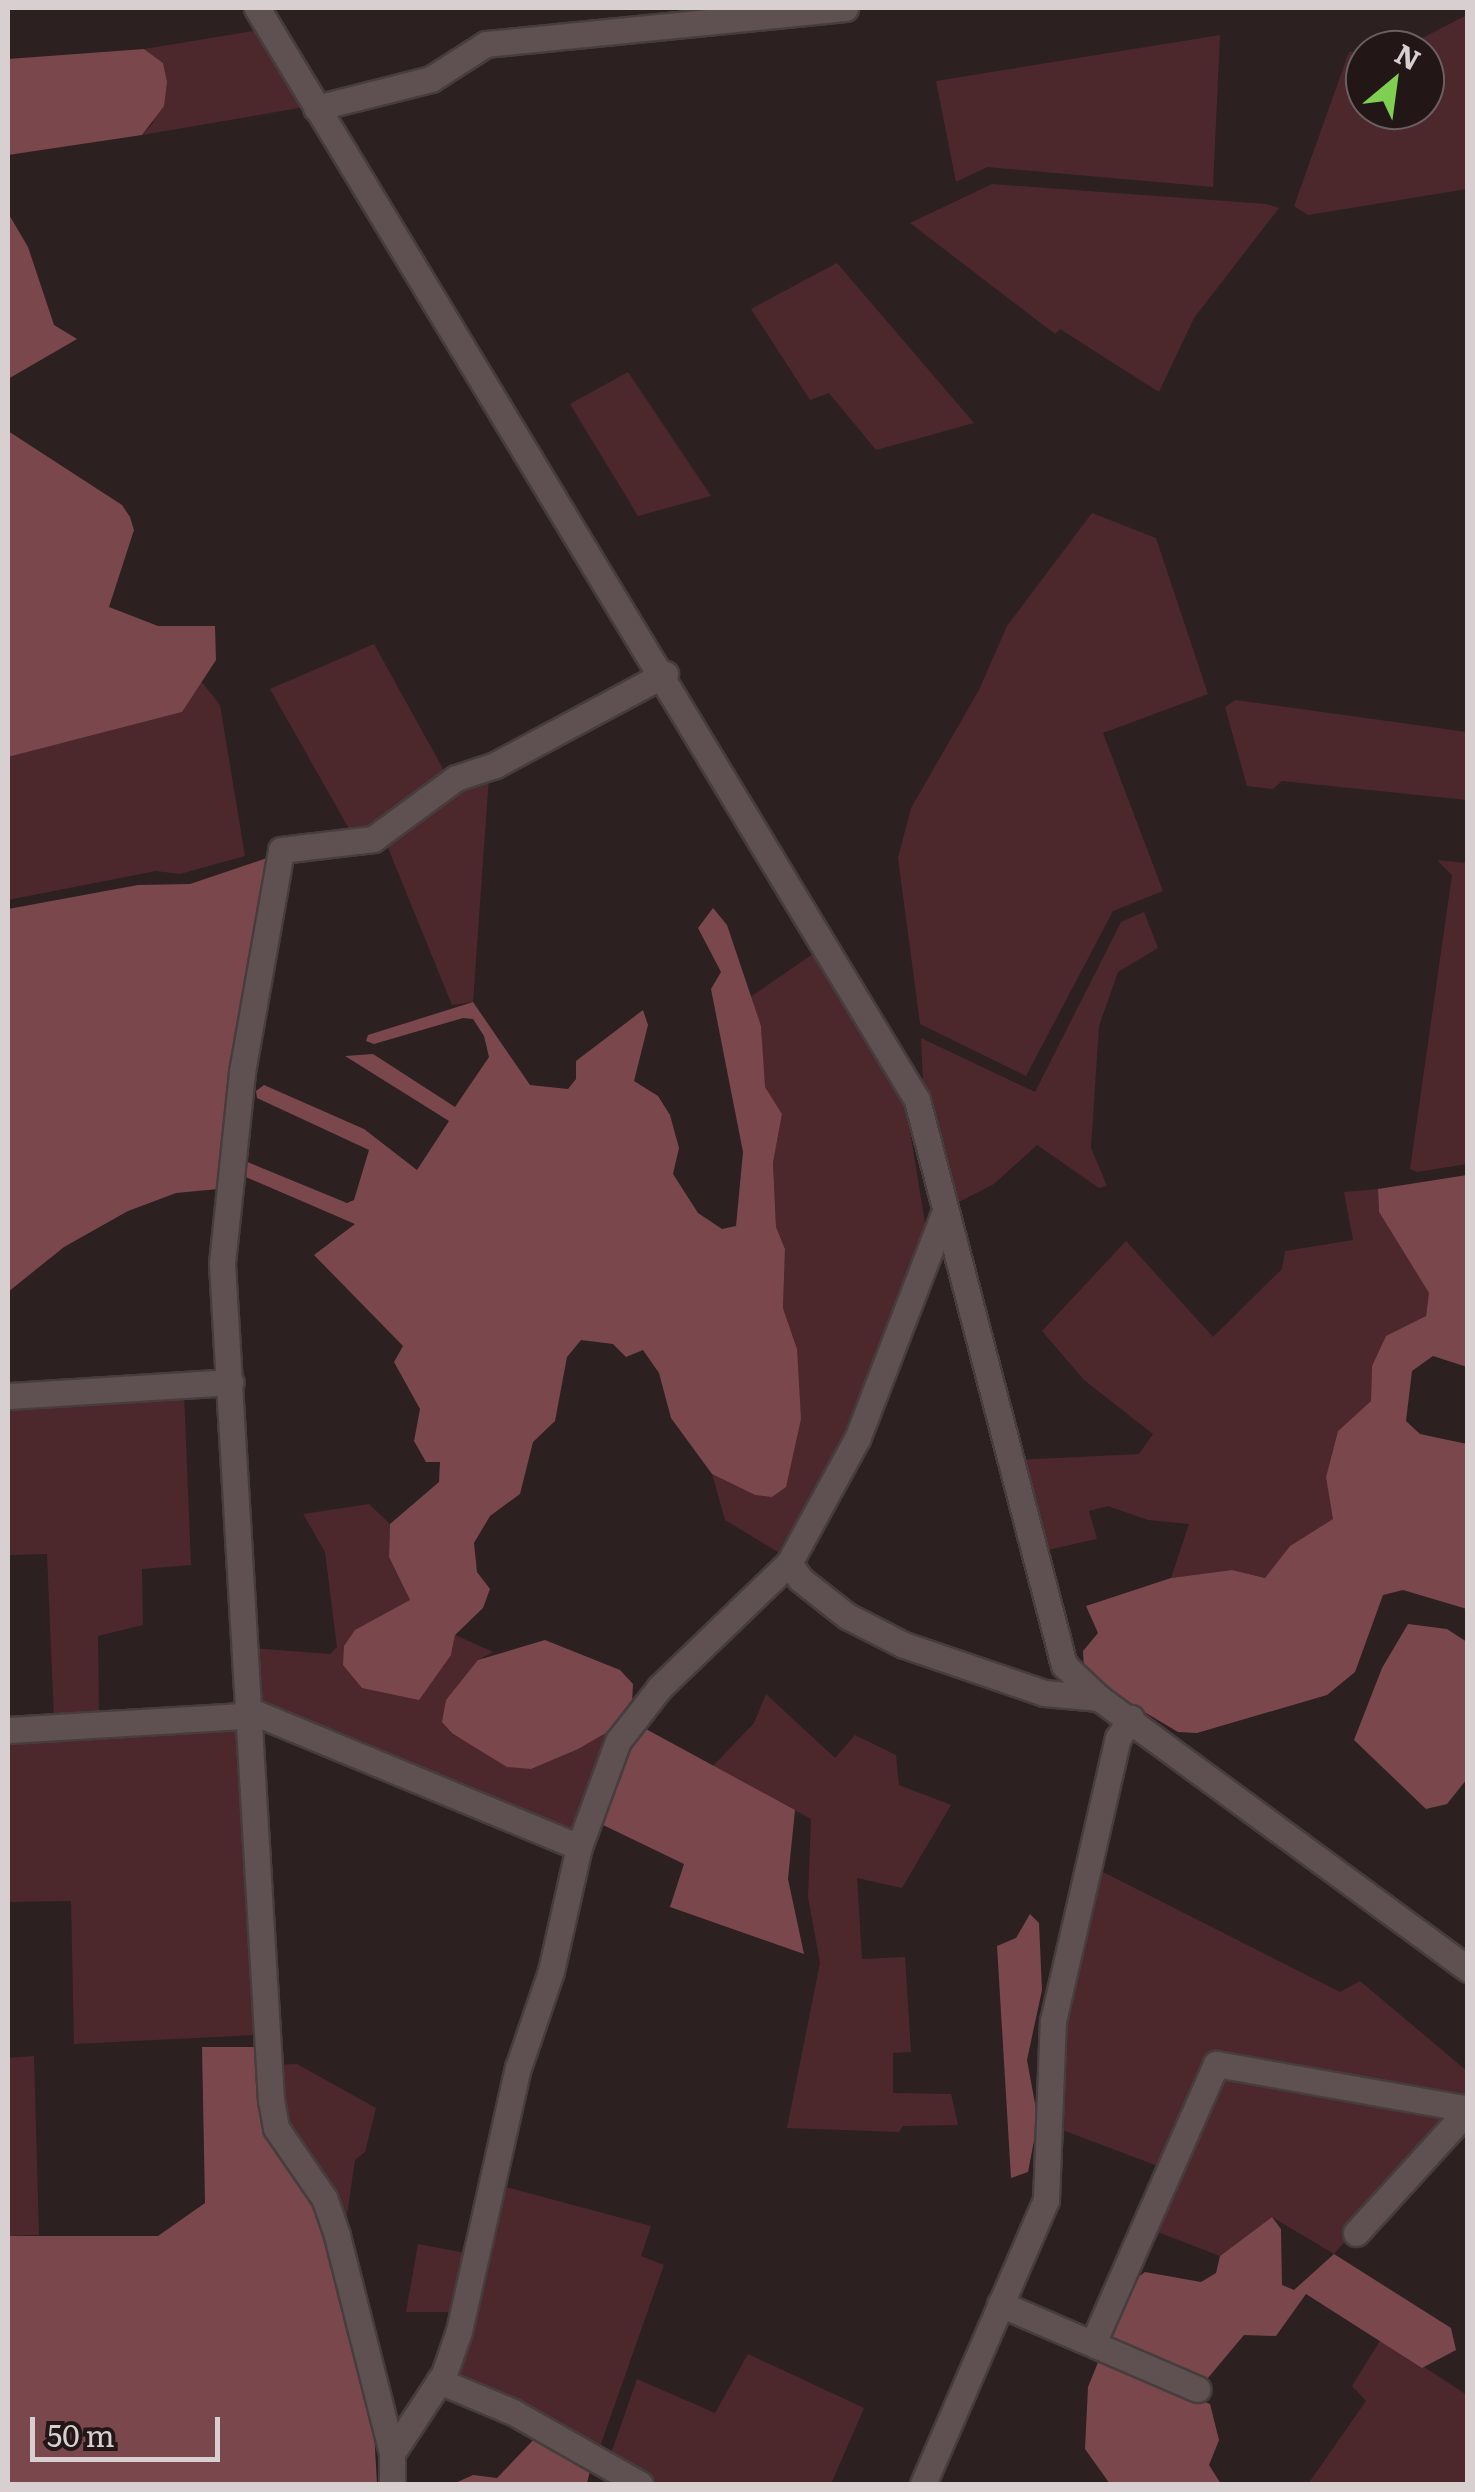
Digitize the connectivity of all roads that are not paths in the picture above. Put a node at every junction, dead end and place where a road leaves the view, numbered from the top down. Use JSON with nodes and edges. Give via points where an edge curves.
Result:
{"nodes":[{"id":1,"x":258,"y":8,"type":"edge"},
{"id":2,"x":846,"y":8,"type":"edge"},
{"id":3,"x":316,"y":108,"type":"junction"},
{"id":4,"x":666,"y":674,"type":"junction"},
{"id":5,"x":944,"y":1216,"type":"junction"},
{"id":6,"x":231,"y":1382,"type":"junction"},
{"id":7,"x":8,"y":1396,"type":"edge"},
{"id":8,"x":790,"y":1563,"type":"junction"},
{"id":9,"x":1099,"y":1698,"type":"junction"},
{"id":10,"x":247,"y":1712,"type":"junction"},
{"id":11,"x":1131,"y":1718,"type":"junction"},
{"id":12,"x":8,"y":1730,"type":"edge"},
{"id":13,"x":579,"y":1847,"type":"junction"},
{"id":14,"x":1468,"y":1969,"type":"edge"},
{"id":15,"x":1468,"y":2110,"type":"edge"},
{"id":16,"x":1356,"y":2233,"type":"dead end"},
{"id":17,"x":1000,"y":2304,"type":"junction"},
{"id":18,"x":1093,"y":2342,"type":"junction"},
{"id":19,"x":439,"y":2381,"type":"junction"},
{"id":20,"x":1198,"y":2389,"type":"dead end"},
{"id":21,"x":392,"y":2453,"type":"junction"},
{"id":22,"x":392,"y":2484,"type":"edge"},
{"id":23,"x":640,"y":2484,"type":"edge"},
{"id":24,"x":922,"y":2484,"type":"edge"}],
"edges":[{"from":1,"to":3,"type":"street"},
{"from":2,"to":3,"type":"street","via":[[486,44],[431,79]]},
{"from":3,"to":4,"type":"street"},
{"from":4,"to":5,"type":"street","via":[[917,1100]]},
{"from":4,"to":6,"type":"street","via":[[495,765],[456,778],[373,838],[280,850],[226,1191],[222,1263]]},
{"from":5,"to":8,"type":"street","via":[[857,1440]]},
{"from":5,"to":9,"type":"street","via":[[1064,1665]]},
{"from":6,"to":7,"type":"street"},
{"from":6,"to":10,"type":"street"},
{"from":8,"to":9,"type":"street","via":[[800,1580],[846,1616],[904,1645],[1044,1694]]},
{"from":8,"to":13,"type":"street","via":[[660,1688],[618,1740]]},
{"from":9,"to":11,"type":"street"},
{"from":10,"to":12,"type":"street"},
{"from":10,"to":13,"type":"street"},
{"from":10,"to":21,"type":"street","via":[[276,2128],[324,2198],[338,2235]]},
{"from":11,"to":14,"type":"street"},
{"from":11,"to":17,"type":"street","via":[[1118,1738],[1053,2020],[1046,2200]]},
{"from":13,"to":19,"type":"street","via":[[551,1971],[482,2208],[459,2332]]},
{"from":15,"to":16,"type":"street"},
{"from":15,"to":18,"type":"street","via":[[1216,2064]]},
{"from":17,"to":18,"type":"street"},
{"from":17,"to":24,"type":"street"},
{"from":18,"to":20,"type":"street"},
{"from":19,"to":21,"type":"street"},
{"from":19,"to":23,"type":"street","via":[[514,2412]]},
{"from":21,"to":22,"type":"street"}]}
